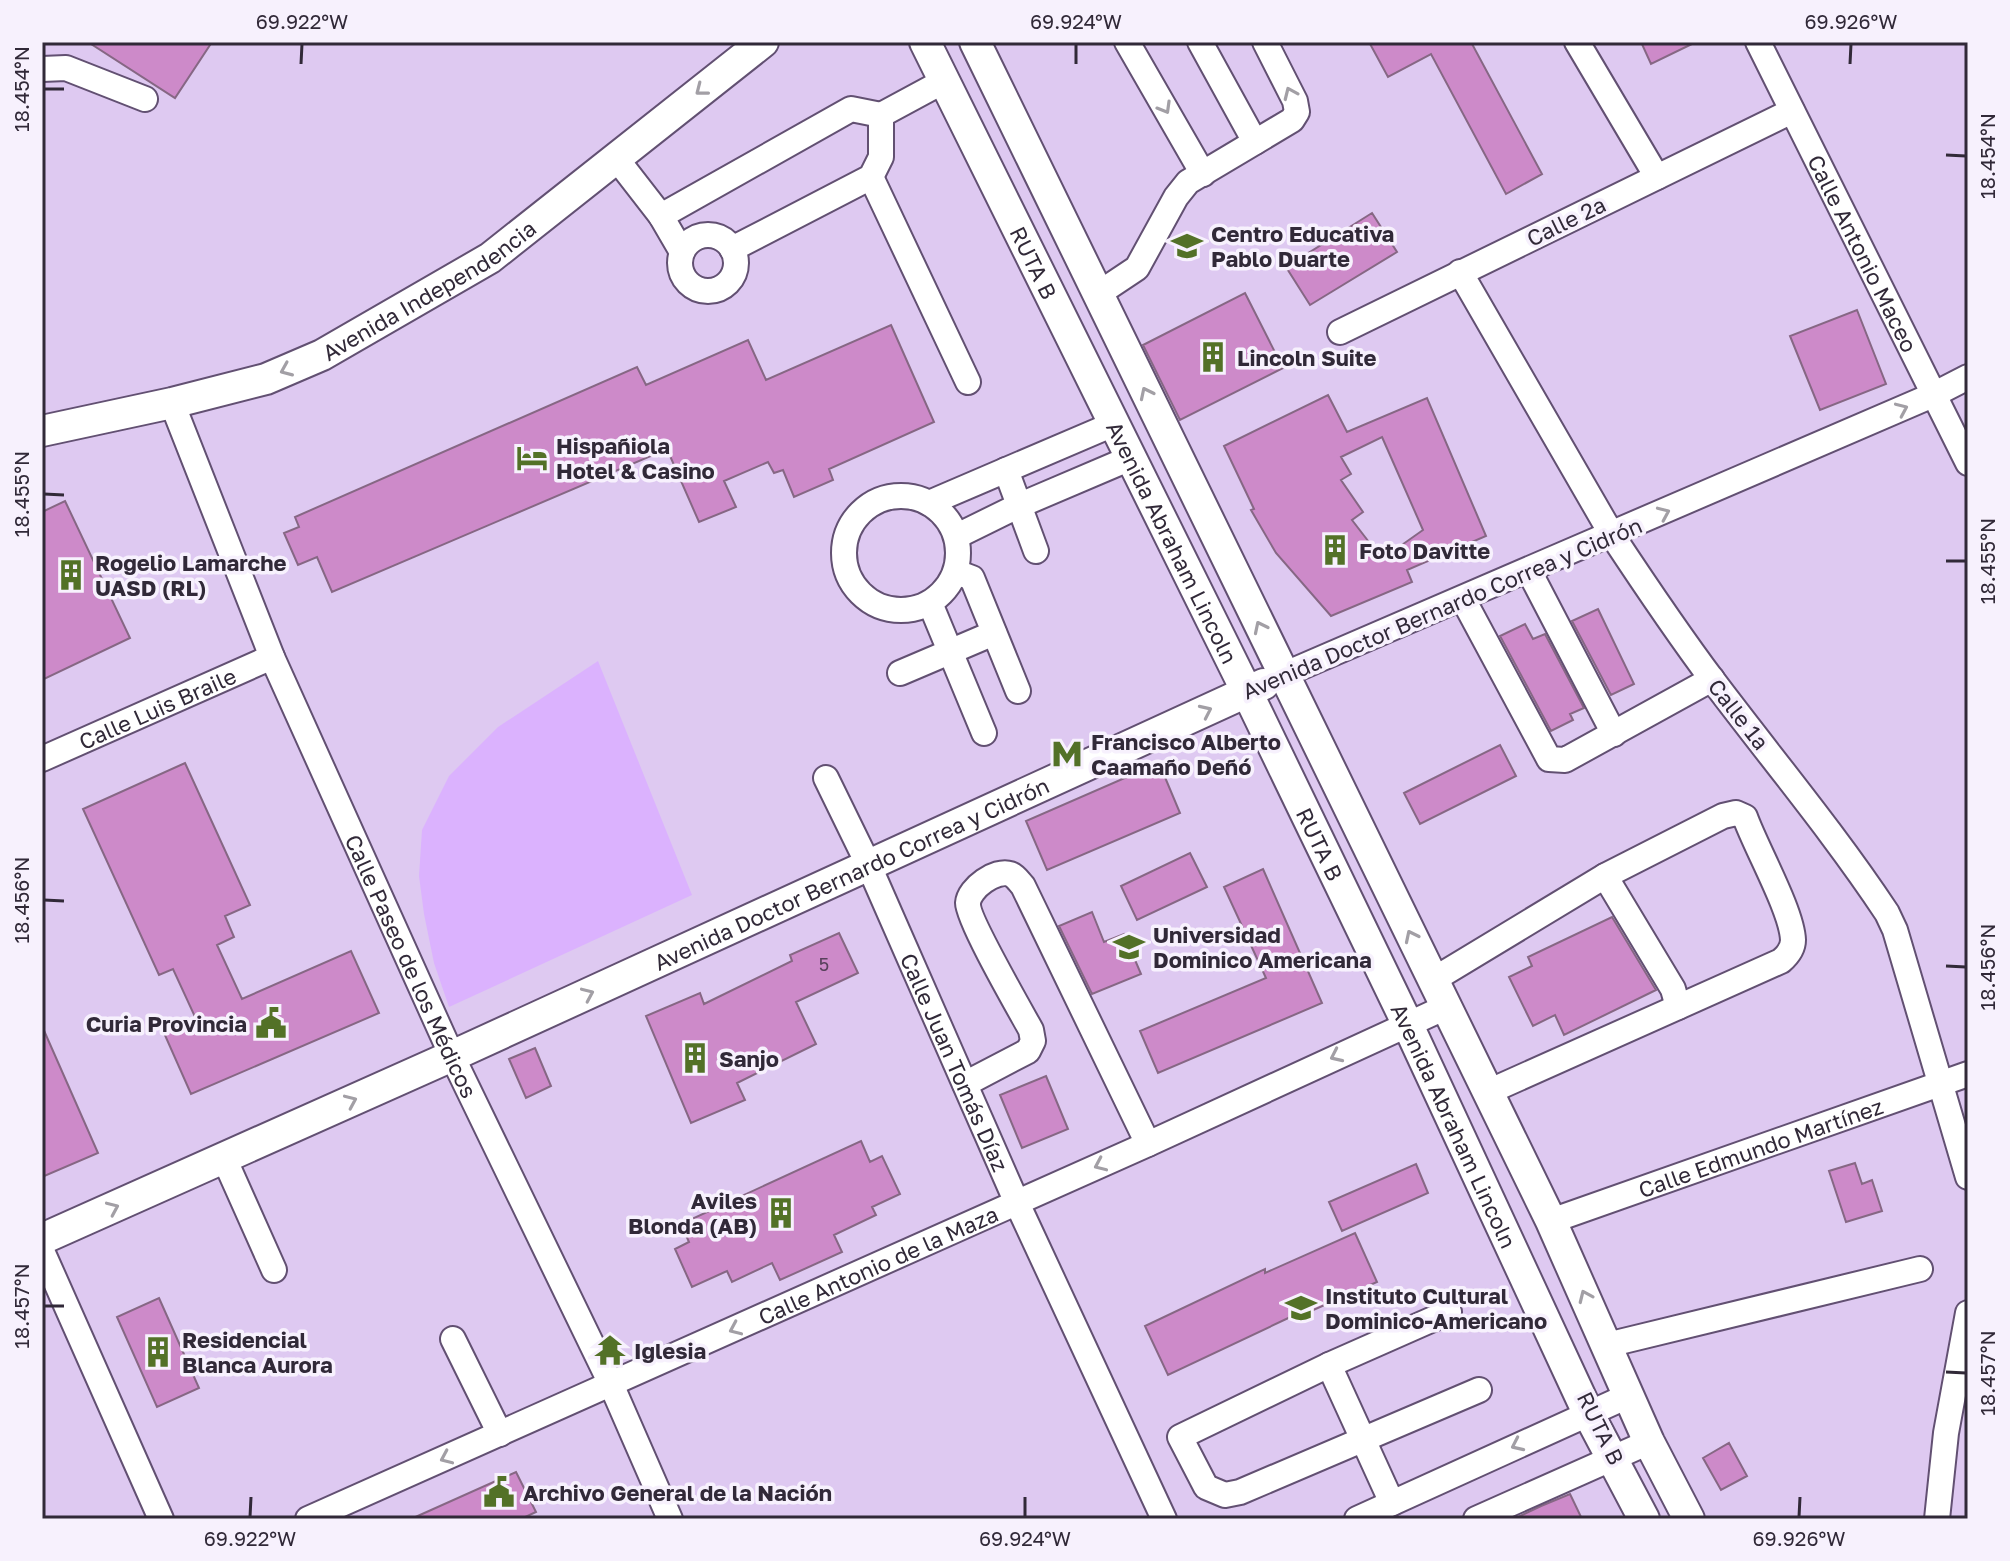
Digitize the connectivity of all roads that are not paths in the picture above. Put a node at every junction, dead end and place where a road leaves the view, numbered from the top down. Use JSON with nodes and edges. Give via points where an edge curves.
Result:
{"nodes":[{"id":1,"x":763,"y":42,"type":"edge"},
{"id":2,"x":925,"y":42,"type":"edge"},
{"id":3,"x":975,"y":42,"type":"edge"},
{"id":4,"x":1127,"y":42,"type":"edge"},
{"id":5,"x":1200,"y":42,"type":"edge"},
{"id":6,"x":1265,"y":42,"type":"edge"},
{"id":7,"x":1577,"y":42,"type":"edge"},
{"id":8,"x":1758,"y":42,"type":"edge"},
{"id":9,"x":42,"y":69,"type":"edge"},
{"id":10,"x":944,"y":81,"type":"junction"},
{"id":11,"x":145,"y":99,"type":"dead end"},
{"id":12,"x":1792,"y":111,"type":"junction"},
{"id":13,"x":881,"y":115,"type":"junction"},
{"id":14,"x":1255,"y":142,"type":"junction"},
{"id":15,"x":616,"y":158,"type":"junction"},
{"id":16,"x":1203,"y":174,"type":"junction"},
{"id":17,"x":871,"y":177,"type":"junction"},
{"id":18,"x":1657,"y":177,"type":"junction"},
{"id":19,"x":661,"y":216,"type":"junction"},
{"id":20,"x":732,"y":249,"type":"junction"},
{"id":21,"x":682,"y":252,"type":"junction"},
{"id":22,"x":1460,"y":272,"type":"junction"},
{"id":23,"x":1098,"y":294,"type":"junction"},
{"id":24,"x":1340,"y":332,"type":"dead end"},
{"id":25,"x":1968,"y":377,"type":"edge"},
{"id":26,"x":968,"y":382,"type":"dead end"},
{"id":27,"x":1933,"y":395,"type":"junction"},
{"id":28,"x":172,"y":403,"type":"junction"},
{"id":29,"x":1116,"y":423,"type":"junction"},
{"id":30,"x":42,"y":431,"type":"edge"},
{"id":31,"x":1133,"y":457,"type":"junction"},
{"id":32,"x":1968,"y":463,"type":"edge"},
{"id":33,"x":1006,"y":470,"type":"junction"},
{"id":34,"x":929,"y":503,"type":"junction"},
{"id":35,"x":1018,"y":506,"type":"junction"},
{"id":36,"x":1612,"y":535,"type":"junction"},
{"id":37,"x":957,"y":536,"type":"junction"},
{"id":38,"x":1036,"y":551,"type":"dead end"},
{"id":39,"x":1529,"y":571,"type":"junction"},
{"id":40,"x":956,"y":572,"type":"junction"},
{"id":41,"x":1463,"y":599,"type":"junction"},
{"id":42,"x":930,"y":603,"type":"junction"},
{"id":43,"x":994,"y":633,"type":"junction"},
{"id":44,"x":950,"y":652,"type":"junction"},
{"id":45,"x":272,"y":657,"type":"junction"},
{"id":46,"x":900,"y":673,"type":"dead end"},
{"id":47,"x":1283,"y":675,"type":"junction"},
{"id":48,"x":1712,"y":679,"type":"junction"},
{"id":49,"x":1018,"y":691,"type":"dead end"},
{"id":50,"x":1247,"y":692,"type":"junction"},
{"id":51,"x":984,"y":733,"type":"dead end"},
{"id":52,"x":1614,"y":734,"type":"junction"},
{"id":53,"x":42,"y":759,"type":"edge"},
{"id":54,"x":826,"y":778,"type":"dead end"},
{"id":55,"x":869,"y":866,"type":"junction"},
{"id":56,"x":1605,"y":876,"type":"junction"},
{"id":57,"x":1433,"y":980,"type":"junction"},
{"id":58,"x":1446,"y":1007,"type":"junction"},
{"id":59,"x":1678,"y":1007,"type":"junction"},
{"id":60,"x":1407,"y":1023,"type":"junction"},
{"id":61,"x":452,"y":1056,"type":"junction"},
{"id":62,"x":1968,"y":1074,"type":"edge"},
{"id":63,"x":965,"y":1084,"type":"junction"},
{"id":64,"x":1939,"y":1084,"type":"junction"},
{"id":65,"x":1488,"y":1092,"type":"junction"},
{"id":66,"x":1148,"y":1144,"type":"junction"},
{"id":67,"x":224,"y":1158,"type":"junction"},
{"id":68,"x":1968,"y":1177,"type":"edge"},
{"id":69,"x":1017,"y":1203,"type":"junction"},
{"id":70,"x":1551,"y":1221,"type":"junction"},
{"id":71,"x":42,"y":1239,"type":"edge"},
{"id":72,"x":42,"y":1251,"type":"edge"},
{"id":73,"x":1920,"y":1269,"type":"dead end"},
{"id":74,"x":274,"y":1270,"type":"dead end"},
{"id":75,"x":1449,"y":1312,"type":"dead end"},
{"id":76,"x":1968,"y":1313,"type":"edge"},
{"id":77,"x":453,"y":1339,"type":"dead end"},
{"id":78,"x":1607,"y":1345,"type":"junction"},
{"id":79,"x":1329,"y":1365,"type":"junction"},
{"id":80,"x":611,"y":1384,"type":"junction"},
{"id":81,"x":1479,"y":1390,"type":"dead end"},
{"id":82,"x":1630,"y":1395,"type":"junction"},
{"id":83,"x":1588,"y":1413,"type":"junction"},
{"id":84,"x":500,"y":1434,"type":"junction"},
{"id":85,"x":1363,"y":1440,"type":"junction"},
{"id":86,"x":1649,"y":1442,"type":"junction"},
{"id":87,"x":1610,"y":1457,"type":"junction"},
{"id":88,"x":1392,"y":1503,"type":"junction"},
{"id":89,"x":161,"y":1519,"type":"edge"},
{"id":90,"x":308,"y":1519,"type":"edge"},
{"id":91,"x":670,"y":1519,"type":"edge"},
{"id":92,"x":1164,"y":1519,"type":"edge"},
{"id":93,"x":1357,"y":1519,"type":"edge"},
{"id":94,"x":1476,"y":1519,"type":"edge"},
{"id":95,"x":1645,"y":1519,"type":"edge"},
{"id":96,"x":1689,"y":1519,"type":"edge"},
{"id":97,"x":1937,"y":1519,"type":"edge"}],
"edges":[{"from":1,"to":15,"type":"main road","name":"Avenida Independencia","one_way":true},
{"from":2,"to":10,"type":"street","name":"RUTA B"},
{"from":3,"to":23,"type":"main road","name":"Avenida Abraham Lincoln"},
{"from":4,"to":16,"type":"street","one_way":true},
{"from":5,"to":14,"type":"street"},
{"from":14,"to":6,"type":"street","one_way":true,"via":[[1297,112]]},
{"from":7,"to":18,"type":"street"},
{"from":8,"to":12,"type":"street","name":"Calle Antonio Maceo"},
{"from":9,"to":11,"type":"street","via":[[66,68]]},
{"from":10,"to":13,"type":"street"},
{"from":10,"to":29,"type":"main road","name":"Avenida Abraham Lincoln"},
{"from":10,"to":95,"type":"street","name":"RUTA B"},
{"from":12,"to":18,"type":"street","name":"Calle 2ª"},
{"from":12,"to":27,"type":"street","name":"Calle Antonio Maceo"},
{"from":13,"to":17,"type":"street","via":[[881,157]]},
{"from":13,"to":19,"type":"street","via":[[851,109]]},
{"from":14,"to":16,"type":"street"},
{"from":15,"to":19,"type":"street"},
{"from":15,"to":28,"type":"main road","name":"Avenida Independencia","one_way":true,"via":[[490,258],[322,355],[266,379]]},
{"from":16,"to":23,"type":"street","via":[[1176,197],[1137,268]]},
{"from":17,"to":20,"type":"street"},
{"from":17,"to":26,"type":"street"},
{"from":18,"to":22,"type":"street","name":"Calle 2ª"},
{"from":19,"to":21,"type":"street"},
{"from":20,"to":21,"type":"street","via":[[711,234],[693,238]]},
{"from":20,"to":21,"type":"street","via":[[736,266],[729,282],[705,291],[683,277]]},
{"from":22,"to":24,"type":"street","name":"Calle 2ª"},
{"from":22,"to":36,"type":"street","name":"Calle 1ª"},
{"from":47,"to":23,"type":"main road","name":"Avenida Abraham Lincoln","one_way":true},
{"from":25,"to":27,"type":"street","name":"Avenida Doctor Bernardo Correa y Cidrón"},
{"from":27,"to":32,"type":"street","name":"Calle Antonio Maceo"},
{"from":36,"to":27,"type":"street","name":"Avenida Doctor Bernardo Correa y Cidrón","one_way":true},
{"from":28,"to":30,"type":"main road","name":"Avenida Independencia"},
{"from":28,"to":45,"type":"street","name":"Calle Paseo de los Médicos"},
{"from":29,"to":31,"type":"main road","name":"Avenida Abraham Lincoln"},
{"from":29,"to":33,"type":"street"},
{"from":31,"to":35,"type":"street"},
{"from":31,"to":50,"type":"main road","name":"Avenida Abraham Lincoln"},
{"from":33,"to":34,"type":"street"},
{"from":33,"to":35,"type":"street"},
{"from":34,"to":37,"type":"street"},
{"from":34,"to":42,"type":"street","via":[[909,496],[866,507],[844,544],[851,582],[877,611]]},
{"from":35,"to":37,"type":"street"},
{"from":35,"to":38,"type":"street"},
{"from":36,"to":39,"type":"street","name":"Avenida Doctor Bernardo Correa y Cidrón"},
{"from":36,"to":48,"type":"street","name":"Calle 1ª"},
{"from":37,"to":40,"type":"street"},
{"from":39,"to":41,"type":"street","name":"Avenida Doctor Bernardo Correa y Cidrón"},
{"from":39,"to":52,"type":"street"},
{"from":40,"to":42,"type":"street"},
{"from":40,"to":43,"type":"street","via":[[972,578]]},
{"from":41,"to":47,"type":"street","name":"Avenida Doctor Bernardo Correa y Cidrón"},
{"from":41,"to":52,"type":"street","via":[[1549,759],[1565,760]]},
{"from":42,"to":44,"type":"street"},
{"from":43,"to":44,"type":"street"},
{"from":43,"to":49,"type":"street"},
{"from":44,"to":46,"type":"street"},
{"from":44,"to":51,"type":"street"},
{"from":45,"to":53,"type":"street","name":"Calle Luis Braile"},
{"from":45,"to":61,"type":"street","name":"Calle Paseo de los Médicos"},
{"from":47,"to":50,"type":"main road","name":"Avenida Doctor Bernardo Correa y Cidrón"},
{"from":57,"to":47,"type":"main road","name":"Avenida Abraham Lincoln","one_way":true},
{"from":48,"to":52,"type":"street"},
{"from":48,"to":64,"type":"street","name":"Calle 1ª","via":[[1891,921]]},
{"from":55,"to":50,"type":"main road","name":"Avenida Doctor Bernardo Correa y Cidrón","one_way":true},
{"from":50,"to":60,"type":"main road","name":"Avenida Abraham Lincoln"},
{"from":54,"to":55,"type":"street","name":"Calle Juan Tomás Díaz"},
{"from":61,"to":55,"type":"main road","name":"Avenida Doctor Bernardo Correa y Cidrón","one_way":true},
{"from":55,"to":63,"type":"street","name":"Calle Juan Tomás Díaz"},
{"from":56,"to":57,"type":"street"},
{"from":56,"to":59,"type":"street","via":[[1673,989]]},
{"from":56,"to":59,"type":"street","via":[[1723,816],[1745,817],[1790,922],[1789,954]]},
{"from":57,"to":58,"type":"main road","name":"Avenida Abraham Lincoln"},
{"from":58,"to":60,"type":"street","name":"Calle Antonio de la Maza"},
{"from":58,"to":65,"type":"main road","name":"Avenida Abraham Lincoln"},
{"from":59,"to":65,"type":"street"},
{"from":60,"to":66,"type":"street","name":"Calle Antonio de la Maza","one_way":true},
{"from":60,"to":83,"type":"main road","name":"Avenida Abraham Lincoln"},
{"from":67,"to":61,"type":"main road","name":"Avenida Doctor Bernardo Correa y Cidrón","one_way":true},
{"from":61,"to":80,"type":"street","name":"Calle Paseo de los Médicos"},
{"from":62,"to":64,"type":"street","name":"Calle Edmundo Martínez"},
{"from":63,"to":66,"type":"street","via":[[1028,1051],[1033,1041],[968,905],[978,886],[1002,873],[1012,874],[1023,886]]},
{"from":63,"to":69,"type":"street","name":"Calle Juan Tomás Díaz"},
{"from":64,"to":68,"type":"street","name":"Calle 1ª"},
{"from":64,"to":70,"type":"street","name":"Calle Edmundo Martínez"},
{"from":65,"to":70,"type":"main road","name":"Avenida Abraham Lincoln"},
{"from":66,"to":69,"type":"street","name":"Calle Antonio de la Maza","one_way":true},
{"from":71,"to":67,"type":"main road","name":"Avenida Doctor Bernardo Correa y Cidrón","one_way":true},
{"from":67,"to":74,"type":"street"},
{"from":69,"to":80,"type":"street","name":"Calle Antonio de la Maza","one_way":true},
{"from":69,"to":92,"type":"street","name":"Calle Juan Tomás Díaz"},
{"from":78,"to":70,"type":"main road","name":"Avenida Abraham Lincoln","one_way":true},
{"from":72,"to":89,"type":"street"},
{"from":73,"to":78,"type":"street"},
{"from":75,"to":79,"type":"street"},
{"from":76,"to":97,"type":"street","via":[[1948,1418]]},
{"from":77,"to":84,"type":"street"},
{"from":78,"to":82,"type":"main road","name":"Avenida Abraham Lincoln"},
{"from":79,"to":85,"type":"street"},
{"from":79,"to":85,"type":"street","via":[[1180,1437],[1206,1487],[1225,1495]]},
{"from":80,"to":84,"type":"street","name":"Calle Antonio de la Maza"},
{"from":80,"to":91,"type":"street","name":"Calle Paseo de los Médicos"},
{"from":81,"to":85,"type":"street"},
{"from":82,"to":83,"type":"street"},
{"from":82,"to":86,"type":"main road","name":"Avenida Abraham Lincoln"},
{"from":83,"to":87,"type":"main road","name":"Avenida Abraham Lincoln"},
{"from":83,"to":88,"type":"street","one_way":true},
{"from":84,"to":90,"type":"street","name":"Calle Antonio de la Maza","one_way":true},
{"from":85,"to":88,"type":"street"},
{"from":86,"to":87,"type":"street"},
{"from":86,"to":96,"type":"main road","name":"Avenida Abraham Lincoln"},
{"from":87,"to":94,"type":"street"},
{"from":87,"to":95,"type":"main road","name":"Avenida Abraham Lincoln"},
{"from":88,"to":93,"type":"street"}]}
